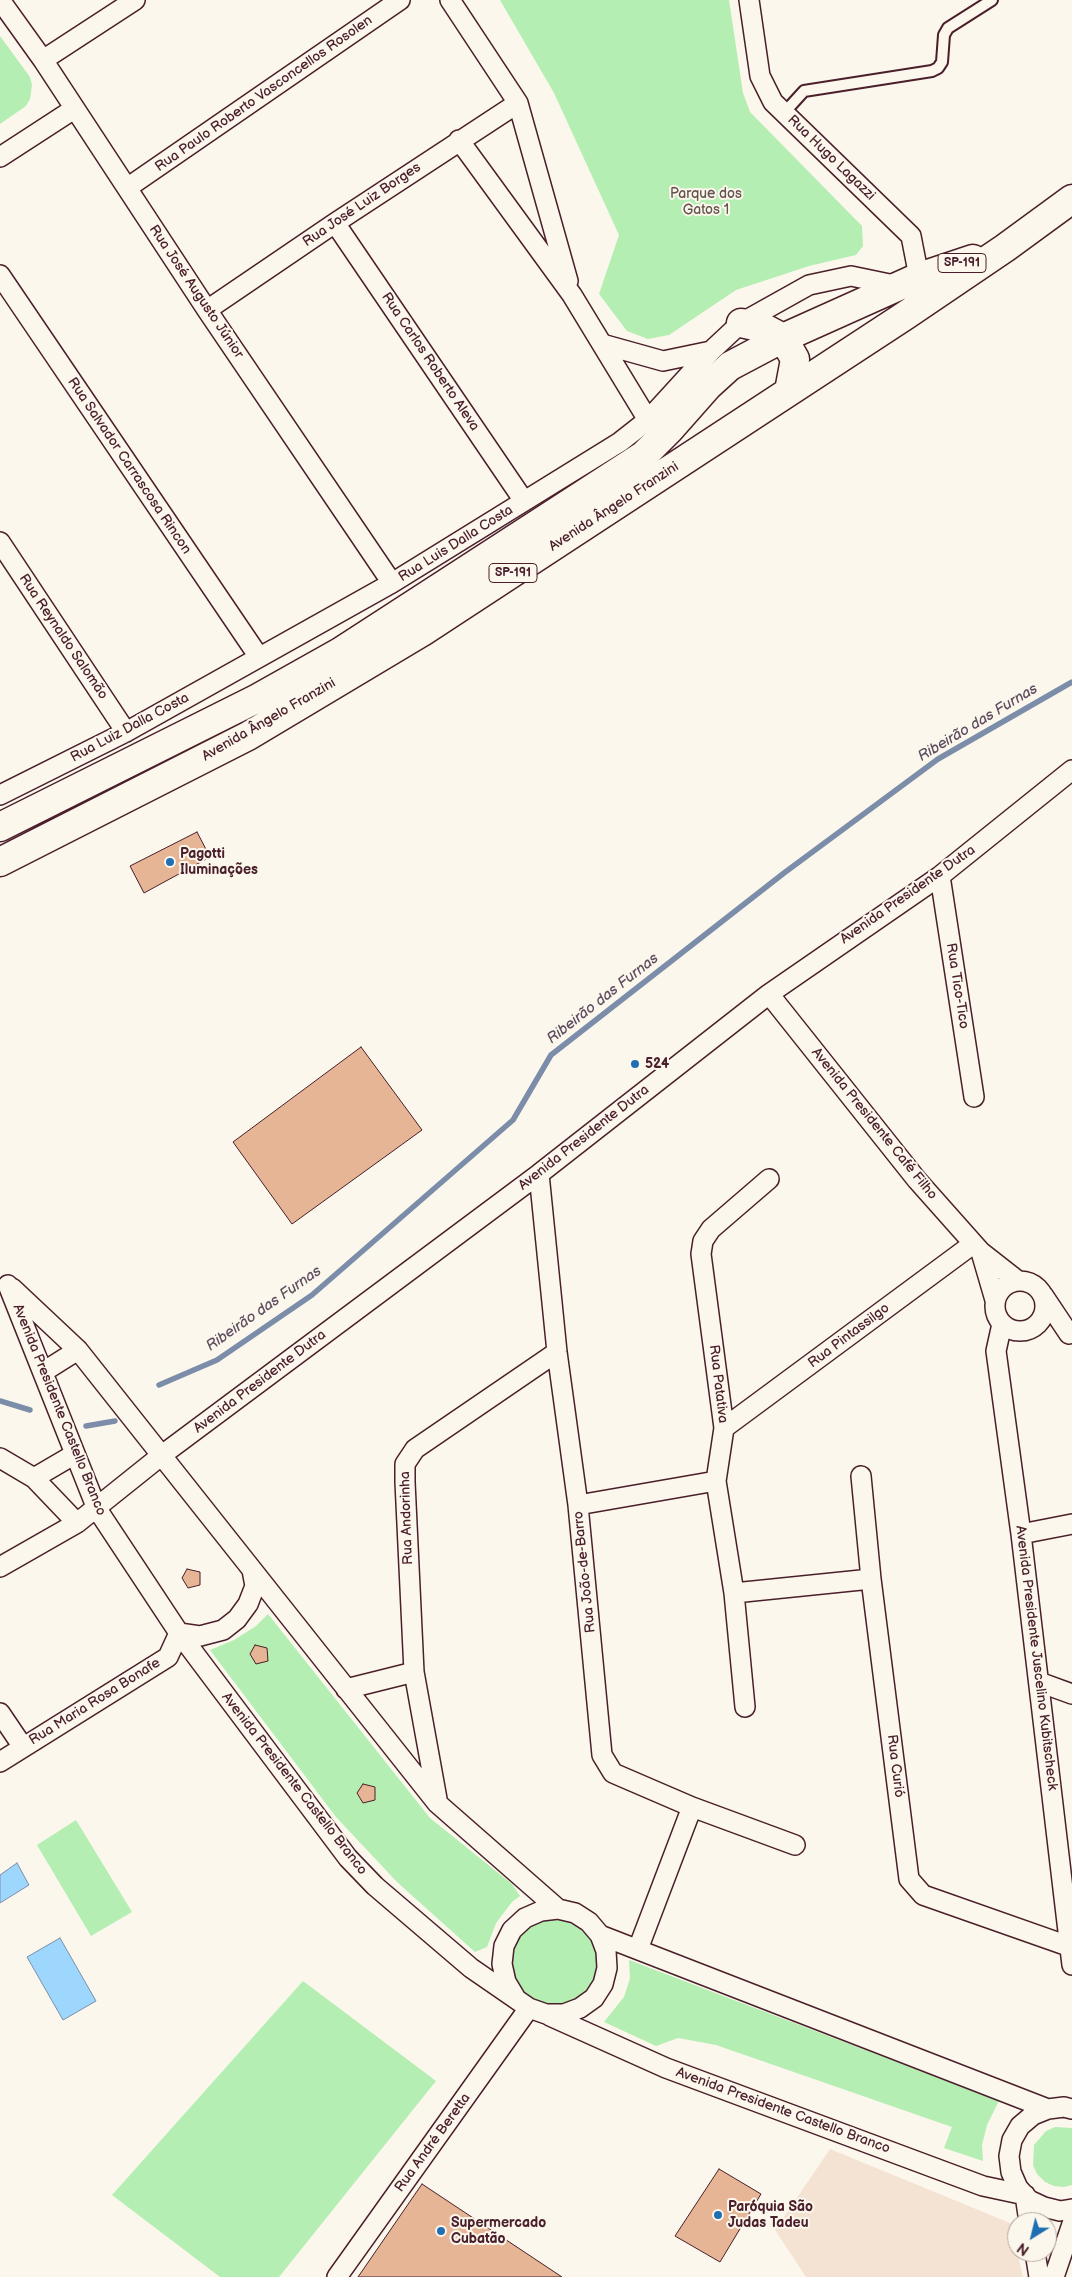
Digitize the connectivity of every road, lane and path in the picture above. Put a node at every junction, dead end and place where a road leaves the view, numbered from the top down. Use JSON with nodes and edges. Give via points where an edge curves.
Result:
{"nodes":[{"id":1,"x":0,"y":0,"type":"edge"},
{"id":2,"x":135,"y":0,"type":"edge"},
{"id":3,"x":400,"y":0,"type":"edge"},
{"id":4,"x":450,"y":0,"type":"edge"},
{"id":5,"x":749,"y":0,"type":"edge"},
{"id":6,"x":992,"y":0,"type":"edge"},
{"id":7,"x":43,"y":60,"type":"junction"},
{"id":8,"x":518,"y":103,"type":"junction"},
{"id":9,"x":74,"y":109,"type":"junction"},
{"id":10,"x":784,"y":113,"type":"junction"},
{"id":11,"x":459,"y":140,"type":"junction"},
{"id":12,"x":0,"y":157,"type":"edge"},
{"id":13,"x":128,"y":188,"type":"junction"},
{"id":14,"x":1072,"y":200,"type":"edge"},
{"id":15,"x":335,"y":223,"type":"junction"},
{"id":16,"x":1005,"y":248,"type":"junction"},
{"id":17,"x":0,"y":276,"type":"edge"},
{"id":18,"x":909,"y":282,"type":"junction"},
{"id":19,"x":572,"y":295,"type":"junction"},
{"id":20,"x":208,"y":310,"type":"junction"},
{"id":21,"x":913,"y":310,"type":"junction"},
{"id":22,"x":742,"y":323,"type":"junction"},
{"id":23,"x":783,"y":338,"type":"junction"},
{"id":24,"x":602,"y":344,"type":"junction"},
{"id":25,"x":711,"y":351,"type":"junction"},
{"id":26,"x":789,"y":391,"type":"junction"},
{"id":27,"x":648,"y":420,"type":"junction"},
{"id":28,"x":524,"y":501,"type":"junction"},
{"id":29,"x":0,"y":542,"type":"edge"},
{"id":30,"x":392,"y":584,"type":"junction"},
{"id":31,"x":259,"y":657,"type":"junction"},
{"id":32,"x":126,"y":732,"type":"junction"},
{"id":33,"x":1072,"y":770,"type":"edge"},
{"id":34,"x":0,"y":795,"type":"edge"},
{"id":35,"x":0,"y":827,"type":"edge"},
{"id":36,"x":0,"y":862,"type":"edge"},
{"id":37,"x":940,"y":876,"type":"junction"},
{"id":38,"x":769,"y":994,"type":"junction"},
{"id":39,"x":974,"y":1097,"type":"dead end"},
{"id":40,"x":539,"y":1174,"type":"junction"},
{"id":41,"x":769,"y":1179,"type":"dead end"},
{"id":42,"x":977,"y":1248,"type":"junction"},
{"id":43,"x":4,"y":1281,"type":"edge"},
{"id":44,"x":1018,"y":1281,"type":"junction"},
{"id":45,"x":1040,"y":1292,"type":"junction"},
{"id":46,"x":995,"y":1300,"type":"junction"},
{"id":47,"x":1002,"y":1324,"type":"junction"},
{"id":48,"x":1033,"y":1326,"type":"junction"},
{"id":49,"x":1070,"y":1335,"type":"edge"},
{"id":50,"x":78,"y":1350,"type":"junction"},
{"id":51,"x":996,"y":1351,"type":"junction"},
{"id":52,"x":558,"y":1352,"type":"junction"},
{"id":53,"x":43,"y":1372,"type":"junction"},
{"id":54,"x":724,"y":1428,"type":"junction"},
{"id":55,"x":75,"y":1454,"type":"junction"},
{"id":56,"x":162,"y":1456,"type":"junction"},
{"id":57,"x":0,"y":1458,"type":"edge"},
{"id":58,"x":861,"y":1476,"type":"dead end"},
{"id":59,"x":34,"y":1478,"type":"junction"},
{"id":60,"x":716,"y":1481,"type":"junction"},
{"id":61,"x":578,"y":1505,"type":"junction"},
{"id":62,"x":97,"y":1508,"type":"junction"},
{"id":63,"x":78,"y":1523,"type":"junction"},
{"id":64,"x":1072,"y":1524,"type":"edge"},
{"id":65,"x":1020,"y":1534,"type":"junction"},
{"id":66,"x":0,"y":1567,"type":"edge"},
{"id":67,"x":252,"y":1570,"type":"junction"},
{"id":68,"x":871,"y":1579,"type":"junction"},
{"id":69,"x":734,"y":1593,"type":"junction"},
{"id":70,"x":179,"y":1633,"type":"junction"},
{"id":71,"x":414,"y":1672,"type":"junction"},
{"id":72,"x":1039,"y":1682,"type":"junction"},
{"id":73,"x":346,"y":1689,"type":"junction"},
{"id":74,"x":1072,"y":1694,"type":"edge"},
{"id":75,"x":744,"y":1707,"type":"dead end"},
{"id":76,"x":0,"y":1713,"type":"edge"},
{"id":77,"x":24,"y":1746,"type":"junction"},
{"id":78,"x":0,"y":1762,"type":"edge"},
{"id":79,"x":437,"y":1803,"type":"junction"},
{"id":80,"x":692,"y":1807,"type":"junction"},
{"id":81,"x":795,"y":1845,"type":"dead end"},
{"id":82,"x":558,"y":1909,"type":"junction"},
{"id":83,"x":600,"y":1935,"type":"junction"},
{"id":84,"x":638,"y":1949,"type":"junction"},
{"id":85,"x":1071,"y":1956,"type":"edge"},
{"id":86,"x":530,"y":2007,"type":"junction"},
{"id":87,"x":1048,"y":2108,"type":"junction"},
{"id":88,"x":1072,"y":2109,"type":"edge"},
{"id":89,"x":1024,"y":2195,"type":"junction"},
{"id":90,"x":1072,"y":2209,"type":"edge"},
{"id":91,"x":1027,"y":2212,"type":"edge"},
{"id":92,"x":1072,"y":2224,"type":"edge"},
{"id":93,"x":1037,"y":2262,"type":"edge"},
{"id":94,"x":337,"y":2277,"type":"edge"},
{"id":95,"x":1039,"y":2277,"type":"edge"},
{"id":96,"x":1054,"y":2277,"type":"edge"}],
"edges":[{"from":1,"to":7,"type":"street","name":"Rua José Augusto Júnior"},
{"from":2,"to":7,"type":"street"},
{"from":3,"to":13,"type":"street","name":"Rua Paulo Roberto Vasconcellos Rosolen"},
{"from":4,"to":8,"type":"street"},
{"from":5,"to":10,"type":"street","name":"Rua Hugo Lagazzi","via":[[760,76],[773,102]]},
{"from":6,"to":10,"type":"lane","via":[[948,28],[938,68],[804,91]]},
{"from":7,"to":9,"type":"street","name":"Rua José Augusto Júnior"},
{"from":8,"to":11,"type":"street","name":"Rua José Luiz Borges"},
{"from":8,"to":19,"type":"street"},
{"from":9,"to":12,"type":"street"},
{"from":9,"to":13,"type":"street","name":"Rua José Augusto Júnior"},
{"from":10,"to":18,"type":"street","name":"Rua Hugo Lagazzi","via":[[911,236]]},
{"from":11,"to":15,"type":"street","name":"Rua José Luiz Borges"},
{"from":11,"to":19,"type":"street"},
{"from":13,"to":20,"type":"street","name":"Rua José Augusto Júnior"},
{"from":14,"to":16,"type":"main road","name":"Avenida Ângelo Franzini","number":"SP-191"},
{"from":15,"to":20,"type":"street","name":"Rua José Luiz Borges"},
{"from":15,"to":28,"type":"street","name":"Rua Carlos Roberto Aleva"},
{"from":16,"to":18,"type":"main road","name":"Avenida Ângelo Franzini","number":"SP-191"},
{"from":16,"to":21,"type":"main road","name":"Avenida Ângelo Franzini","number":"SP-191"},
{"from":17,"to":31,"type":"street","name":"Rua Salvador Carrascosa Rincon"},
{"from":18,"to":21,"type":"street","name":"Rua Hugo Lagazzi"},
{"from":18,"to":22,"type":"street","name":"Rua Luis Dalla Costa","via":[[851,276],[809,285]]},
{"from":18,"to":23,"type":"main road","name":"Avenida Ângelo Franzini","number":"SP-191"},
{"from":19,"to":24,"type":"street"},
{"from":20,"to":30,"type":"street","name":"Rua José Augusto Júnior"},
{"from":21,"to":26,"type":"main road","name":"Avenida Ângelo Franzini","number":"SP-191"},
{"from":22,"to":23,"type":"main road","via":[[764,328]]},
{"from":22,"to":25,"type":"street","name":"Rua Luis Dalla Costa"},
{"from":23,"to":26,"type":"main road","via":[[795,359]]},
{"from":23,"to":35,"type":"main road","name":"Avenida Ângelo Franzini","number":"SP-191","via":[[730,366],[644,455],[340,652],[258,698]]},
{"from":24,"to":25,"type":"street","via":[[663,361]]},
{"from":24,"to":27,"type":"street"},
{"from":25,"to":27,"type":"street","name":"Rua Luis Dalla Costa"},
{"from":26,"to":36,"type":"main road","name":"Avenida Ângelo Franzini","number":"SP-191","via":[[422,632],[256,731]]},
{"from":27,"to":28,"type":"street","name":"Rua Luis Dalla Costa","via":[[620,442]]},
{"from":28,"to":30,"type":"street","name":"Rua Luis Dalla Costa"},
{"from":29,"to":32,"type":"street","name":"Rua Reynaldo Salomão"},
{"from":30,"to":31,"type":"street","name":"Rua Luis Dalla Costa"},
{"from":31,"to":32,"type":"street","name":"Rua Luiz Dalla Costa"},
{"from":32,"to":34,"type":"street","name":"Rua Luiz Dalla Costa"},
{"from":33,"to":37,"type":"street","name":"Avenida Presidente Dutra"},
{"from":37,"to":38,"type":"street","name":"Avenida Presidente Dutra"},
{"from":37,"to":39,"type":"street","name":"Rua Tico-Tico"},
{"from":38,"to":40,"type":"street","name":"Avenida Presidente Dutra"},
{"from":38,"to":42,"type":"street","name":"Avenida Presidente Café Filho","via":[[918,1180]]},
{"from":40,"to":52,"type":"street","name":"Rua João-de-Barro"},
{"from":40,"to":56,"type":"street","name":"Avenida Presidente Dutra"},
{"from":41,"to":54,"type":"street","name":"Rua Patativa","via":[[711,1229],[703,1241],[701,1254]]},
{"from":42,"to":44,"type":"street","name":"Avenida Presidente Café Filho"},
{"from":42,"to":46,"type":"street","name":"Avenida Presidente Café Filho"},
{"from":42,"to":54,"type":"street","name":"Rua Pintassilgo"},
{"from":43,"to":50,"type":"street"},
{"from":43,"to":53,"type":"street","name":"Avenida Presidente Castello Branco"},
{"from":44,"to":45,"type":"street","via":[[1034,1286]]},
{"from":44,"to":46,"type":"street","via":[[1003,1287]]},
{"from":45,"to":48,"type":"street","via":[[1044,1315]]},
{"from":45,"to":49,"type":"street"},
{"from":46,"to":47,"type":"street","via":[[995,1309]]},
{"from":47,"to":48,"type":"street","via":[[1013,1330]]},
{"from":47,"to":51,"type":"street"},
{"from":48,"to":49,"type":"street"},
{"from":48,"to":51,"type":"street"},
{"from":50,"to":53,"type":"street"},
{"from":50,"to":56,"type":"street"},
{"from":51,"to":65,"type":"street","name":"Avenida Presidente Juscelino Kubitscheck"},
{"from":52,"to":61,"type":"street","name":"Rua João-de-Barro"},
{"from":52,"to":71,"type":"street","name":"Rua Andorinha","via":[[415,1449],[405,1464]]},
{"from":53,"to":55,"type":"street","name":"Avenida Presidente Castello Branco"},
{"from":54,"to":60,"type":"street","name":"Rua Patativa"},
{"from":55,"to":59,"type":"street"},
{"from":55,"to":62,"type":"street","name":"Avenida Presidente Castello Branco"},
{"from":56,"to":62,"type":"street","name":"Avenida Presidente Dutra"},
{"from":56,"to":67,"type":"street"},
{"from":57,"to":59,"type":"street"},
{"from":58,"to":68,"type":"street","name":"Rua Curió"},
{"from":59,"to":63,"type":"street"},
{"from":60,"to":61,"type":"street"},
{"from":60,"to":69,"type":"street","name":"Rua Patativa"},
{"from":61,"to":80,"type":"street","name":"Rua João-de-Barro","via":[[602,1755],[612,1773]]},
{"from":62,"to":63,"type":"street","name":"Avenida Presidente Dutra"},
{"from":62,"to":70,"type":"street","name":"Avenida Presidente Castello Branco"},
{"from":63,"to":66,"type":"street","name":"Avenida Presidente Dutra"},
{"from":64,"to":65,"type":"street"},
{"from":65,"to":72,"type":"street","name":"Avenida Presidente Juscelino Kubitscheck"},
{"from":67,"to":70,"type":"street","via":[[255,1586],[238,1619],[223,1630],[200,1636]]},
{"from":67,"to":73,"type":"street"},
{"from":68,"to":69,"type":"street"},
{"from":68,"to":85,"type":"street","name":"Rua Curió","via":[[909,1879],[923,1895]]},
{"from":69,"to":75,"type":"street","name":"Rua Patativa"},
{"from":70,"to":77,"type":"street","name":"Rua Maria Rosa Bonafe","via":[[168,1657]]},
{"from":70,"to":86,"type":"street","name":"Avenida Presidente Castello Branco","via":[[348,1858],[375,1886],[471,1968]]},
{"from":71,"to":73,"type":"street"},
{"from":71,"to":79,"type":"street","name":"Rua Andorinha"},
{"from":72,"to":74,"type":"street"},
{"from":72,"to":85,"type":"street","name":"Avenida Presidente Juscelino Kubitscheck"},
{"from":73,"to":79,"type":"street"},
{"from":76,"to":77,"type":"street"},
{"from":77,"to":78,"type":"street","name":"Rua Maria Rosa Bonafe"},
{"from":79,"to":82,"type":"street"},
{"from":80,"to":81,"type":"street","name":"Rua João-de-Barro"},
{"from":80,"to":84,"type":"street"},
{"from":82,"to":83,"type":"street","via":[[575,1913]]},
{"from":82,"to":86,"type":"street","via":[[541,1911],[525,1918],[512,1930],[504,1946],[502,1964],[506,1982]]},
{"from":83,"to":84,"type":"street"},
{"from":83,"to":86,"type":"street","via":[[606,1951],[607,1968],[603,1984],[594,1998],[564,2014]]},
{"from":84,"to":87,"type":"street"},
{"from":86,"to":89,"type":"street","name":"Avenida Presidente Castello Branco","via":[[666,2068],[983,2186]]},
{"from":86,"to":94,"type":"street","name":"Rua André Beretta"},
{"from":87,"to":88,"type":"street"},
{"from":87,"to":89,"type":"street","via":[[1032,2115],[1012,2140],[1011,2172]]},
{"from":89,"to":90,"type":"street","via":[[1044,2207]]},
{"from":89,"to":91,"type":"street"},
{"from":92,"to":96,"type":"street"},
{"from":93,"to":95,"type":"street"}]}
